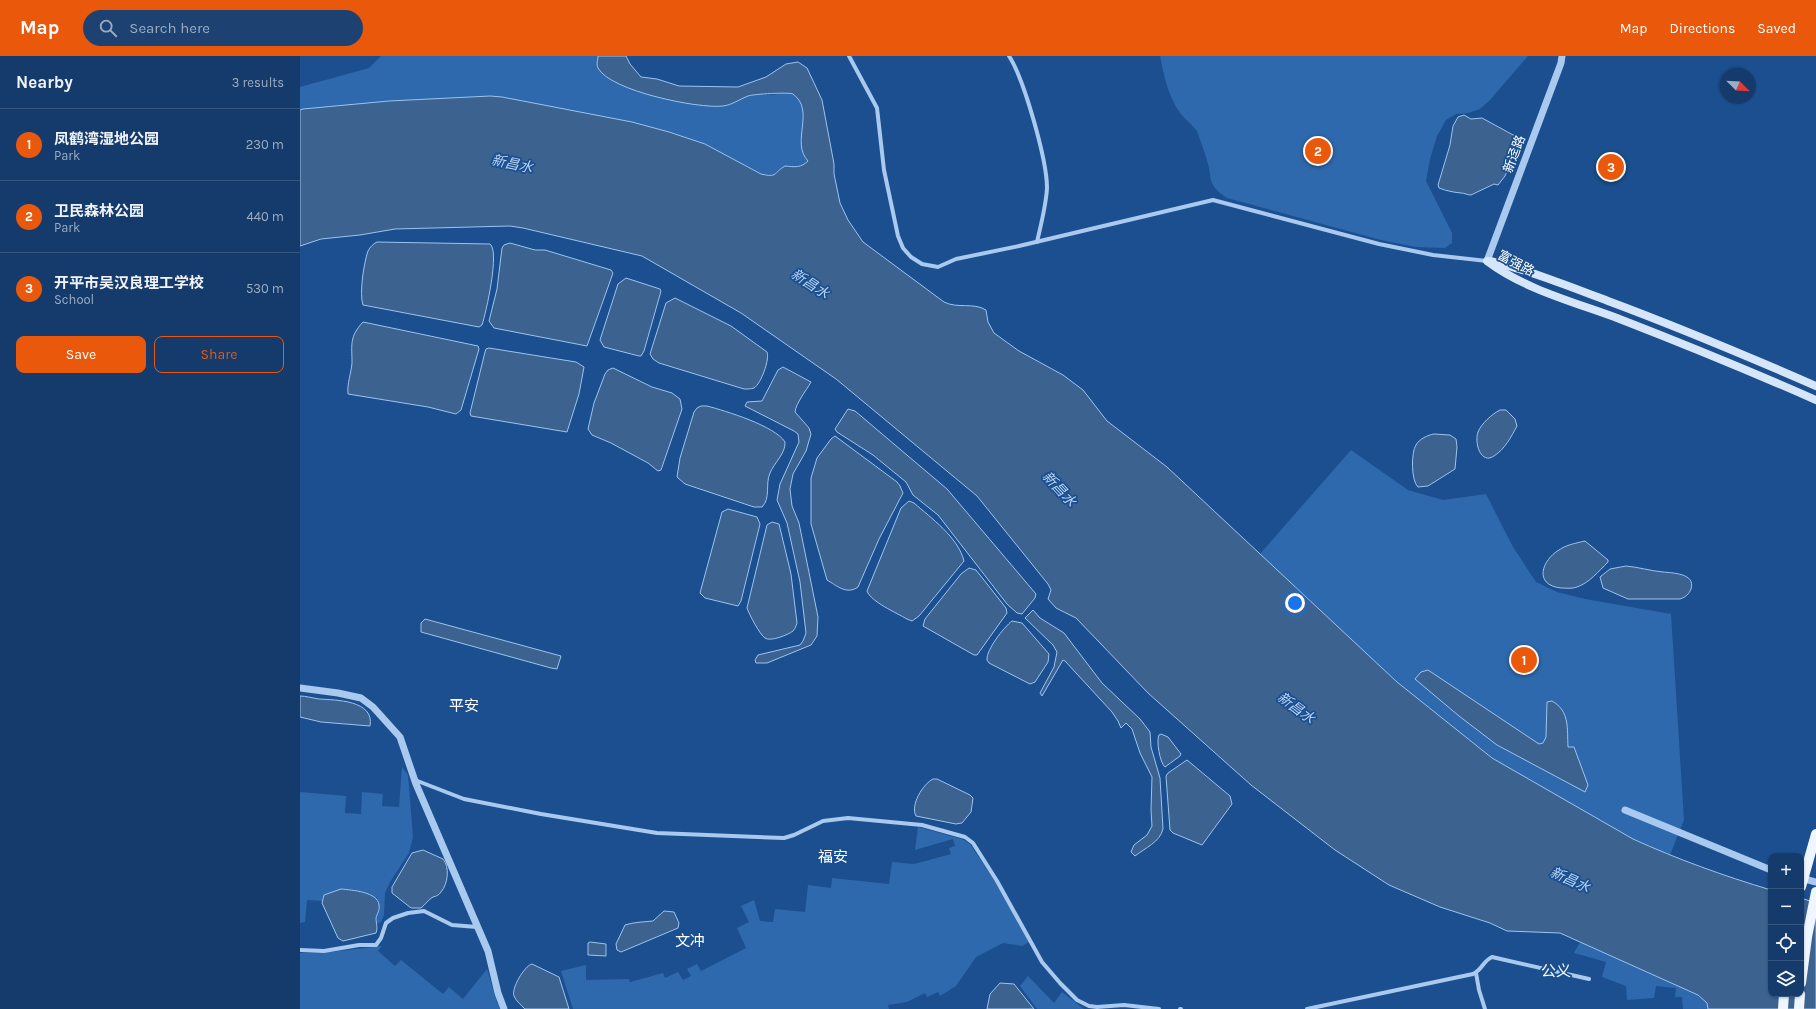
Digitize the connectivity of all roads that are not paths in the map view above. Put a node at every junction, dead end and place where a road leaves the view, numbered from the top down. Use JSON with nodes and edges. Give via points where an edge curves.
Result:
{"nodes":[{"id":1,"x":849,"y":56,"type":"edge"},
{"id":2,"x":1009,"y":56,"type":"edge"},
{"id":3,"x":1562,"y":56,"type":"edge"},
{"id":4,"x":1037,"y":242,"type":"junction"},
{"id":5,"x":1487,"y":261,"type":"junction"},
{"id":6,"x":1816,"y":386,"type":"edge"},
{"id":7,"x":1816,"y":400,"type":"edge"},
{"id":8,"x":300,"y":688,"type":"edge"},
{"id":9,"x":414,"y":780,"type":"junction"},
{"id":10,"x":1625,"y":810,"type":"dead end"},
{"id":11,"x":1816,"y":834,"type":"edge"},
{"id":12,"x":1768,"y":869,"type":"edge"},
{"id":13,"x":1804,"y":876,"type":"edge"},
{"id":14,"x":1804,"y":879,"type":"edge"},
{"id":15,"x":1816,"y":882,"type":"edge"},
{"id":16,"x":1816,"y":892,"type":"edge"},
{"id":17,"x":478,"y":927,"type":"junction"},
{"id":18,"x":300,"y":950,"type":"edge"},
{"id":19,"x":1804,"y":961,"type":"edge"},
{"id":20,"x":1476,"y":973,"type":"junction"},
{"id":21,"x":1589,"y":979,"type":"dead end"},
{"id":22,"x":1784,"y":997,"type":"edge"},
{"id":23,"x":1800,"y":997,"type":"edge"},
{"id":24,"x":504,"y":1009,"type":"edge"},
{"id":25,"x":1158,"y":1009,"type":"edge"},
{"id":26,"x":1307,"y":1009,"type":"edge"},
{"id":27,"x":1485,"y":1009,"type":"edge"},
{"id":28,"x":1783,"y":1009,"type":"edge"},
{"id":29,"x":1798,"y":1009,"type":"edge"}],
"edges":[{"from":1,"to":4,"type":"street","via":[[877,108],[884,170],[898,236],[903,248],[911,257],[922,264],[938,267],[956,259]]},
{"from":2,"to":4,"type":"street","via":[[1027,100],[1046,176],[1045,206]]},
{"from":3,"to":5,"type":"street","name":"新迳路","via":[[1559,71]]},
{"from":4,"to":5,"type":"street","via":[[1213,200],[1379,244]]},
{"from":5,"to":6,"type":"main road","name":"富强路","via":[[1516,267],[1647,315]]},
{"from":5,"to":7,"type":"main road","name":"富强路","via":[[1499,270],[1543,290]]},
{"from":8,"to":9,"type":"street","via":[[353,695],[367,702],[400,737]]},
{"from":9,"to":17,"type":"street"},
{"from":9,"to":25,"type":"street","via":[[464,799],[657,833],[784,838],[823,821],[848,818],[922,825],[965,837],[973,843],[997,881],[1042,962],[1077,1000],[1097,1007],[1124,1005]]},
{"from":10,"to":12,"type":"street"},
{"from":11,"to":13,"type":"main road","bridge":true},
{"from":14,"to":15,"type":"street"},
{"from":16,"to":19,"type":"main road"},
{"from":17,"to":18,"type":"street","via":[[452,924],[422,910],[389,920],[376,945],[324,951]]},
{"from":17,"to":24,"type":"street","via":[[491,960]]},
{"from":20,"to":21,"type":"street","via":[[1488,959],[1494,957]]},
{"from":20,"to":26,"type":"street"},
{"from":20,"to":27,"type":"street"},
{"from":22,"to":28,"type":"main road"},
{"from":23,"to":29,"type":"main road"}]}
